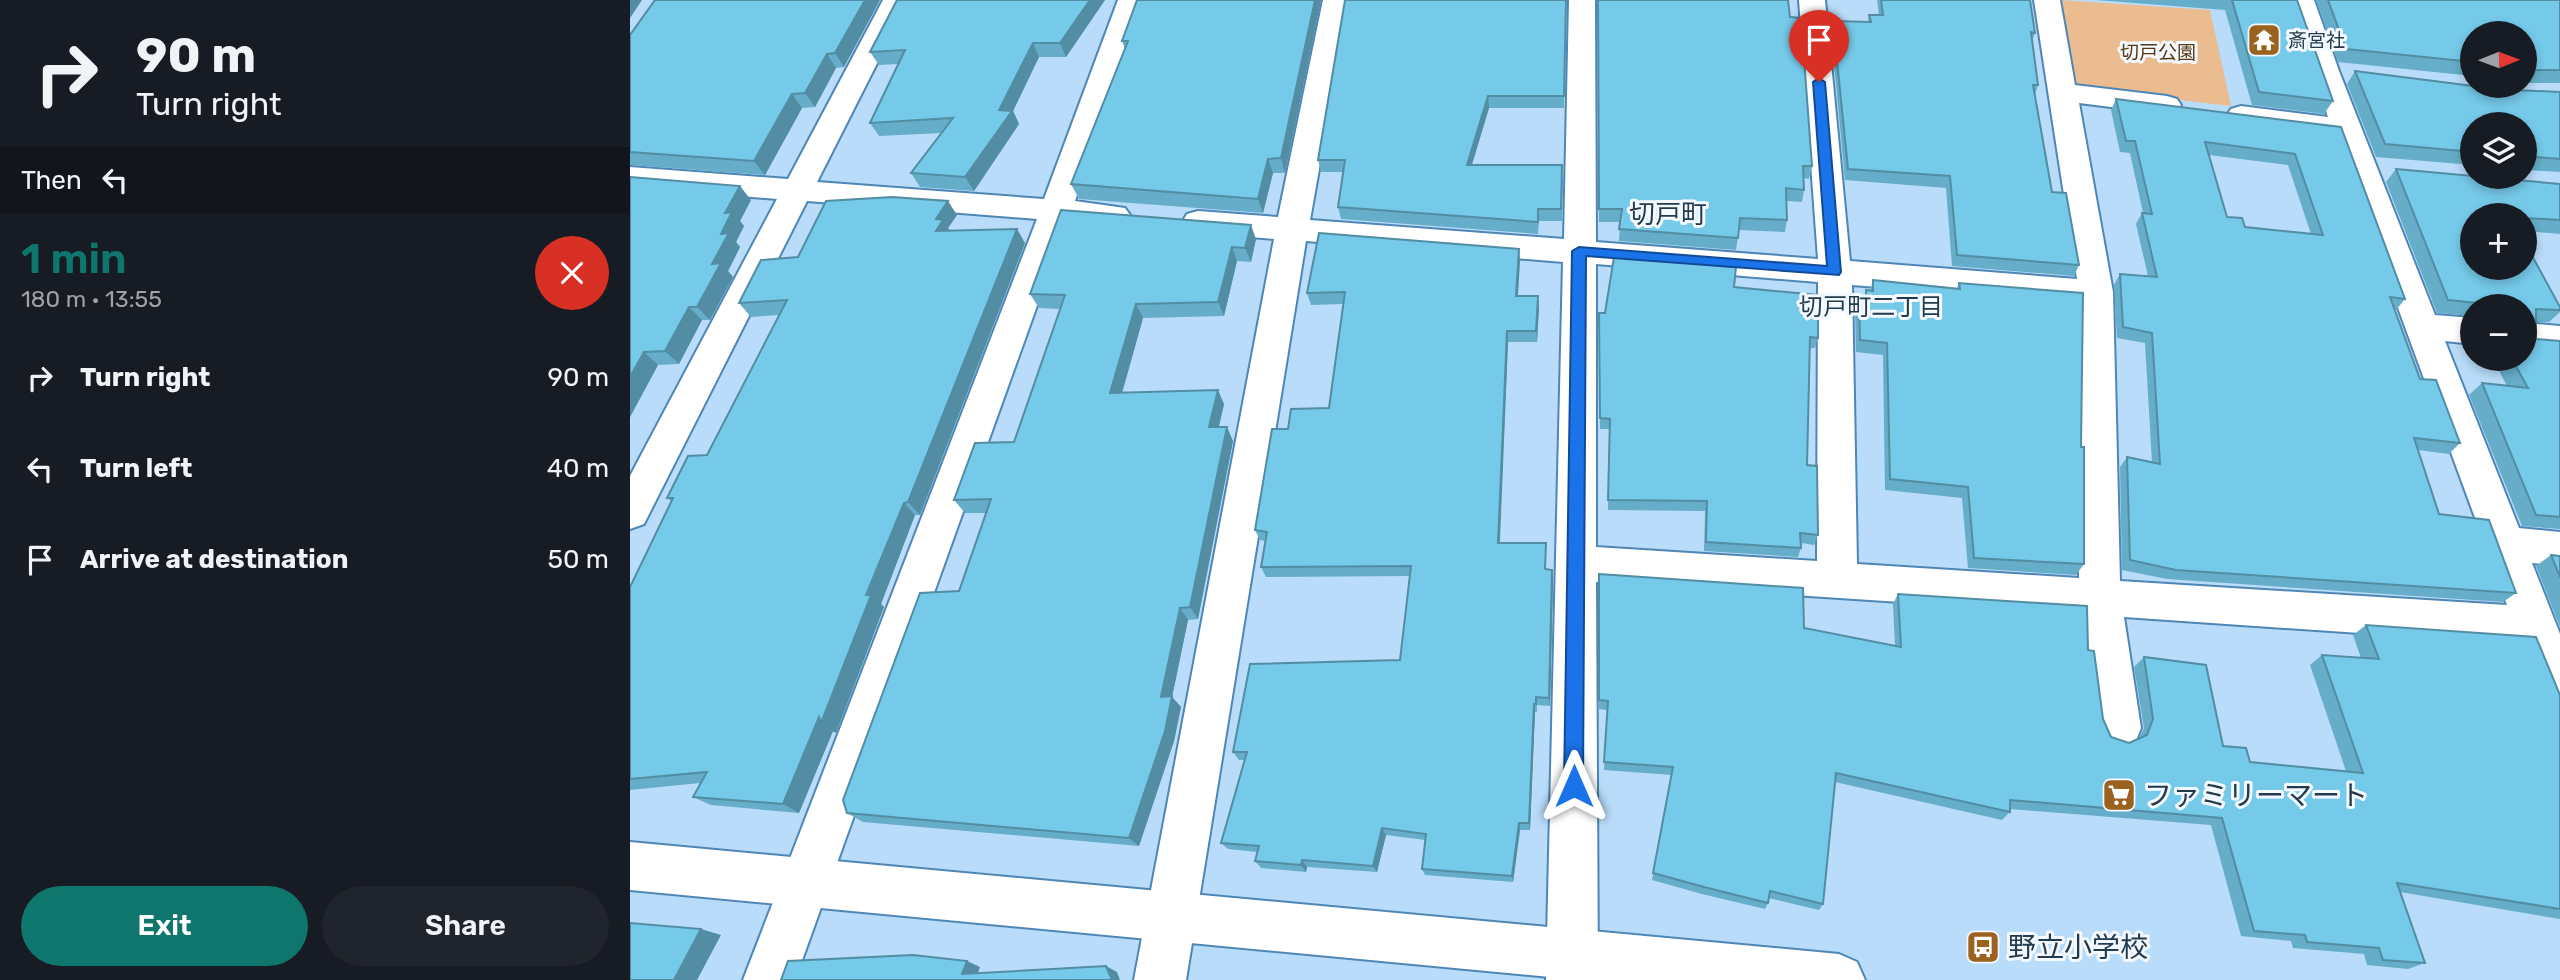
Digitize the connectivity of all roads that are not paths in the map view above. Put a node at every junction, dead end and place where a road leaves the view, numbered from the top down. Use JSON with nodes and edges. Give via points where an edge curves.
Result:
{"nodes":[{"id":1,"x":896,"y":0,"type":"edge"},
{"id":2,"x":1132,"y":0,"type":"edge"},
{"id":3,"x":1336,"y":0,"type":"edge"},
{"id":4,"x":1582,"y":0,"type":"edge"},
{"id":5,"x":1812,"y":0,"type":"edge"},
{"id":6,"x":2047,"y":0,"type":"edge"},
{"id":7,"x":2301,"y":0,"type":"edge"},
{"id":8,"x":2063,"y":92,"type":"junction"},
{"id":9,"x":2346,"y":128,"type":"junction"},
{"id":10,"x":630,"y":177,"type":"edge"},
{"id":11,"x":796,"y":190,"type":"junction"},
{"id":12,"x":1056,"y":211,"type":"junction"},
{"id":13,"x":1292,"y":229,"type":"junction"},
{"id":14,"x":1579,"y":251,"type":"junction"},
{"id":15,"x":1835,"y":272,"type":"junction"},
{"id":16,"x":2096,"y":292,"type":"junction"},
{"id":17,"x":2423,"y":326,"type":"junction"},
{"id":18,"x":2460,"y":330,"type":"edge"},
{"id":19,"x":2537,"y":337,"type":"edge"},
{"id":20,"x":2560,"y":339,"type":"edge"},
{"id":21,"x":630,"y":513,"type":"edge"},
{"id":22,"x":2505,"y":544,"type":"junction"},
{"id":23,"x":2560,"y":549,"type":"edge"},
{"id":24,"x":1576,"y":563,"type":"junction"},
{"id":25,"x":1837,"y":580,"type":"junction"},
{"id":26,"x":2100,"y":597,"type":"junction"},
{"id":27,"x":2536,"y":626,"type":"junction"},
{"id":28,"x":2560,"y":689,"type":"edge"},
{"id":29,"x":2119,"y":728,"type":"dead end"},
{"id":30,"x":630,"y":866,"type":"edge"},
{"id":31,"x":806,"y":882,"type":"junction"},
{"id":32,"x":1172,"y":915,"type":"junction"},
{"id":33,"x":1572,"y":967,"type":"edge"},
{"id":34,"x":769,"y":980,"type":"edge"},
{"id":35,"x":1160,"y":980,"type":"edge"},
{"id":36,"x":1839,"y":980,"type":"edge"}],
"edges":[{"from":1,"to":11,"type":"street"},
{"from":2,"to":12,"type":"street"},
{"from":3,"to":13,"type":"street"},
{"from":4,"to":14,"type":"street"},
{"from":5,"to":15,"type":"street"},
{"from":6,"to":8,"type":"street"},
{"from":7,"to":9,"type":"street","via":[[2337,72]]},
{"from":8,"to":9,"type":"street"},
{"from":8,"to":16,"type":"street"},
{"from":9,"to":17,"type":"street","via":[[2375,170]]},
{"from":10,"to":11,"type":"street"},
{"from":11,"to":12,"type":"street"},
{"from":11,"to":21,"type":"street"},
{"from":12,"to":13,"type":"street"},
{"from":12,"to":31,"type":"street"},
{"from":13,"to":14,"type":"street"},
{"from":13,"to":32,"type":"street"},
{"from":14,"to":15,"type":"street"},
{"from":14,"to":24,"type":"street"},
{"from":15,"to":16,"type":"street"},
{"from":15,"to":25,"type":"street"},
{"from":16,"to":26,"type":"street"},
{"from":17,"to":18,"type":"street"},
{"from":17,"to":22,"type":"street"},
{"from":19,"to":20,"type":"street"},
{"from":22,"to":23,"type":"street"},
{"from":22,"to":27,"type":"street"},
{"from":24,"to":25,"type":"street"},
{"from":24,"to":33,"type":"street"},
{"from":25,"to":26,"type":"street"},
{"from":26,"to":27,"type":"street"},
{"from":26,"to":29,"type":"street"},
{"from":27,"to":28,"type":"street"},
{"from":30,"to":31,"type":"street"},
{"from":31,"to":32,"type":"street"},
{"from":31,"to":34,"type":"street"},
{"from":32,"to":33,"type":"street"},
{"from":32,"to":35,"type":"street"},
{"from":33,"to":36,"type":"street"}]}
